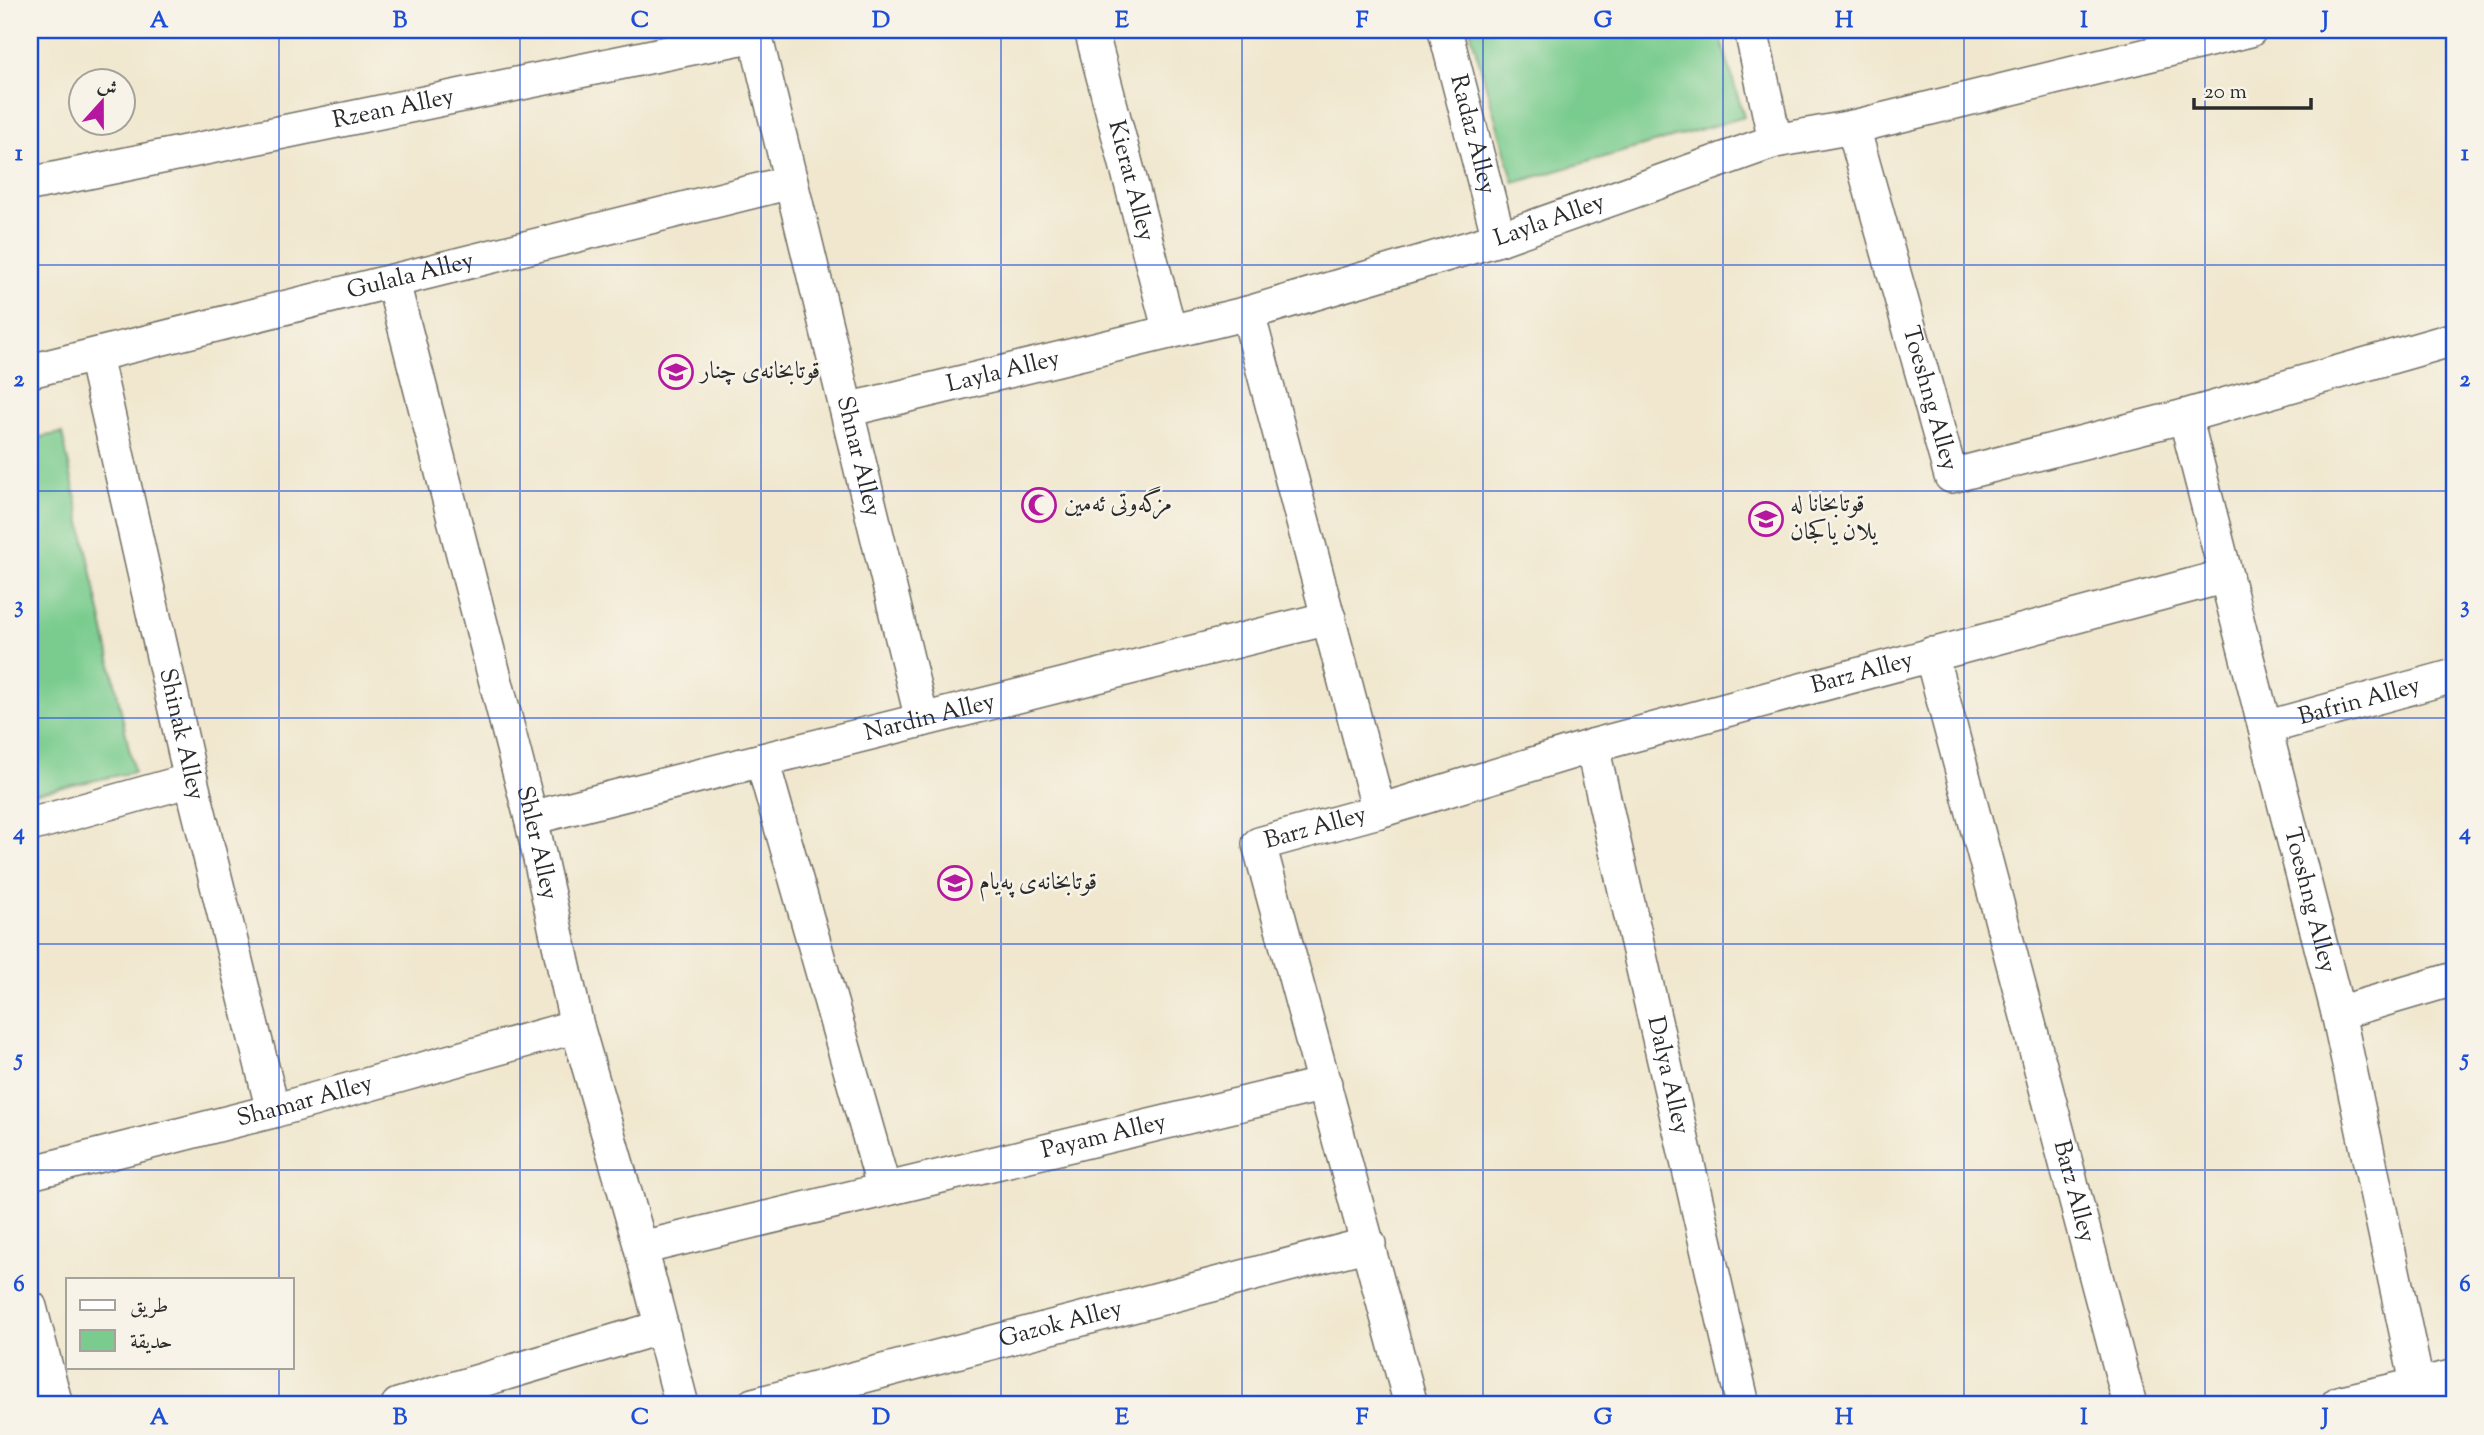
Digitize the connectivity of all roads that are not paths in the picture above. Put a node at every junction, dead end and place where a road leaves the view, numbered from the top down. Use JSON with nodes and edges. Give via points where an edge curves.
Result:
{"nodes":[{"id":1,"x":1091,"y":30,"type":"edge"},
{"id":2,"x":1446,"y":30,"type":"edge"},
{"id":3,"x":1751,"y":30,"type":"edge"},
{"id":4,"x":2250,"y":30,"type":"edge"},
{"id":5,"x":755,"y":32,"type":"edge"},
{"id":6,"x":1853,"y":128,"type":"junction"},
{"id":7,"x":1775,"y":141,"type":"junction"},
{"id":8,"x":791,"y":182,"type":"junction"},
{"id":9,"x":30,"y":184,"type":"edge"},
{"id":10,"x":1499,"y":239,"type":"junction"},
{"id":11,"x":393,"y":282,"type":"junction"},
{"id":12,"x":1248,"y":313,"type":"junction"},
{"id":13,"x":1170,"y":332,"type":"junction"},
{"id":14,"x":2454,"y":339,"type":"edge"},
{"id":15,"x":95,"y":356,"type":"junction"},
{"id":16,"x":30,"y":371,"type":"edge"},
{"id":17,"x":847,"y":410,"type":"junction"},
{"id":18,"x":2185,"y":416,"type":"junction"},
{"id":19,"x":2226,"y":576,"type":"junction"},
{"id":20,"x":1329,"y":618,"type":"junction"},
{"id":21,"x":1931,"y":654,"type":"junction"},
{"id":22,"x":2454,"y":676,"type":"edge"},
{"id":23,"x":922,"y":720,"type":"junction"},
{"id":24,"x":2265,"y":728,"type":"junction"},
{"id":25,"x":1592,"y":746,"type":"junction"},
{"id":26,"x":762,"y":760,"type":"junction"},
{"id":27,"x":191,"y":780,"type":"junction"},
{"id":28,"x":1379,"y":811,"type":"junction"},
{"id":29,"x":531,"y":818,"type":"junction"},
{"id":30,"x":30,"y":825,"type":"edge"},
{"id":31,"x":2454,"y":979,"type":"edge"},
{"id":32,"x":2338,"y":1013,"type":"junction"},
{"id":33,"x":577,"y":1026,"type":"junction"},
{"id":34,"x":1325,"y":1084,"type":"junction"},
{"id":35,"x":273,"y":1111,"type":"junction"},
{"id":36,"x":30,"y":1173,"type":"edge"},
{"id":37,"x":884,"y":1189,"type":"junction"},
{"id":38,"x":1369,"y":1244,"type":"junction"},
{"id":39,"x":641,"y":1248,"type":"junction"},
{"id":40,"x":30,"y":1307,"type":"edge"},
{"id":41,"x":662,"y":1327,"type":"junction"},
{"id":42,"x":2436,"y":1384,"type":"edge"},
{"id":43,"x":56,"y":1405,"type":"edge"},
{"id":44,"x":398,"y":1405,"type":"edge"},
{"id":45,"x":682,"y":1405,"type":"edge"},
{"id":46,"x":753,"y":1405,"type":"edge"},
{"id":47,"x":1411,"y":1405,"type":"edge"},
{"id":48,"x":1742,"y":1405,"type":"edge"},
{"id":49,"x":2130,"y":1405,"type":"edge"},
{"id":50,"x":2340,"y":1405,"type":"edge"}],
"edges":[{"from":1,"to":13,"type":"street","name":"Kierat Alley"},
{"from":2,"to":10,"type":"street","name":"Radaz Alley"},
{"from":3,"to":7,"type":"street"},
{"from":4,"to":6,"type":"street","name":"Layla Alley"},
{"from":5,"to":8,"type":"street","name":"Shnar Alley"},
{"from":5,"to":9,"type":"street","name":"Rzean Alley"},
{"from":6,"to":7,"type":"street","name":"Layla Alley"},
{"from":6,"to":18,"type":"street","name":"Toeshng Alley","via":[[1951,476]]},
{"from":7,"to":10,"type":"street","name":"Layla Alley"},
{"from":8,"to":11,"type":"street","name":"Gulala Alley"},
{"from":8,"to":17,"type":"street","name":"Shnar Alley"},
{"from":10,"to":12,"type":"street","name":"Layla Alley"},
{"from":11,"to":15,"type":"street","name":"Gulala Alley"},
{"from":11,"to":29,"type":"street","name":"Shler Alley"},
{"from":12,"to":13,"type":"street","name":"Layla Alley"},
{"from":12,"to":20,"type":"street"},
{"from":13,"to":17,"type":"street","name":"Layla Alley"},
{"from":14,"to":18,"type":"street","name":"Toeshng Alley"},
{"from":15,"to":16,"type":"street","name":"Gulala Alley"},
{"from":15,"to":27,"type":"street","name":"Shinak Alley"},
{"from":17,"to":23,"type":"street","name":"Shnar Alley"},
{"from":18,"to":19,"type":"street","name":"Toeshng Alley"},
{"from":19,"to":21,"type":"street","name":"Barz Alley"},
{"from":19,"to":24,"type":"street","name":"Toeshng Alley"},
{"from":20,"to":23,"type":"street","name":"Nardin Alley"},
{"from":20,"to":28,"type":"street"},
{"from":21,"to":25,"type":"street","name":"Barz Alley"},
{"from":21,"to":49,"type":"street","name":"Barz Alley"},
{"from":22,"to":24,"type":"street","name":"Bafrin Alley"},
{"from":23,"to":26,"type":"street","name":"Nardin Alley"},
{"from":24,"to":32,"type":"street","name":"Toeshng Alley"},
{"from":25,"to":28,"type":"street","name":"Barz Alley"},
{"from":25,"to":48,"type":"street","name":"Dalya Alley"},
{"from":26,"to":29,"type":"street","name":"Nardin Alley"},
{"from":26,"to":37,"type":"street"},
{"from":27,"to":30,"type":"street"},
{"from":27,"to":35,"type":"street","name":"Shinak Alley"},
{"from":28,"to":34,"type":"street","name":"Barz Alley","via":[[1259,844]]},
{"from":29,"to":33,"type":"street","name":"Shler Alley"},
{"from":31,"to":32,"type":"street"},
{"from":32,"to":42,"type":"street","name":"Toeshng Alley"},
{"from":33,"to":35,"type":"street","name":"Shamar Alley"},
{"from":33,"to":39,"type":"street","name":"Shler Alley"},
{"from":34,"to":37,"type":"street","name":"Payam Alley"},
{"from":34,"to":38,"type":"street","name":"Barz Alley"},
{"from":35,"to":36,"type":"street","name":"Shamar Alley"},
{"from":37,"to":39,"type":"street","name":"Payam Alley"},
{"from":38,"to":46,"type":"street","name":"Gazok Alley"},
{"from":38,"to":47,"type":"street","name":"Barz Alley"},
{"from":39,"to":41,"type":"street","name":"Shler Alley"},
{"from":40,"to":43,"type":"street"},
{"from":41,"to":44,"type":"street"},
{"from":41,"to":45,"type":"street","name":"Shler Alley"},
{"from":42,"to":50,"type":"main road"}]}
